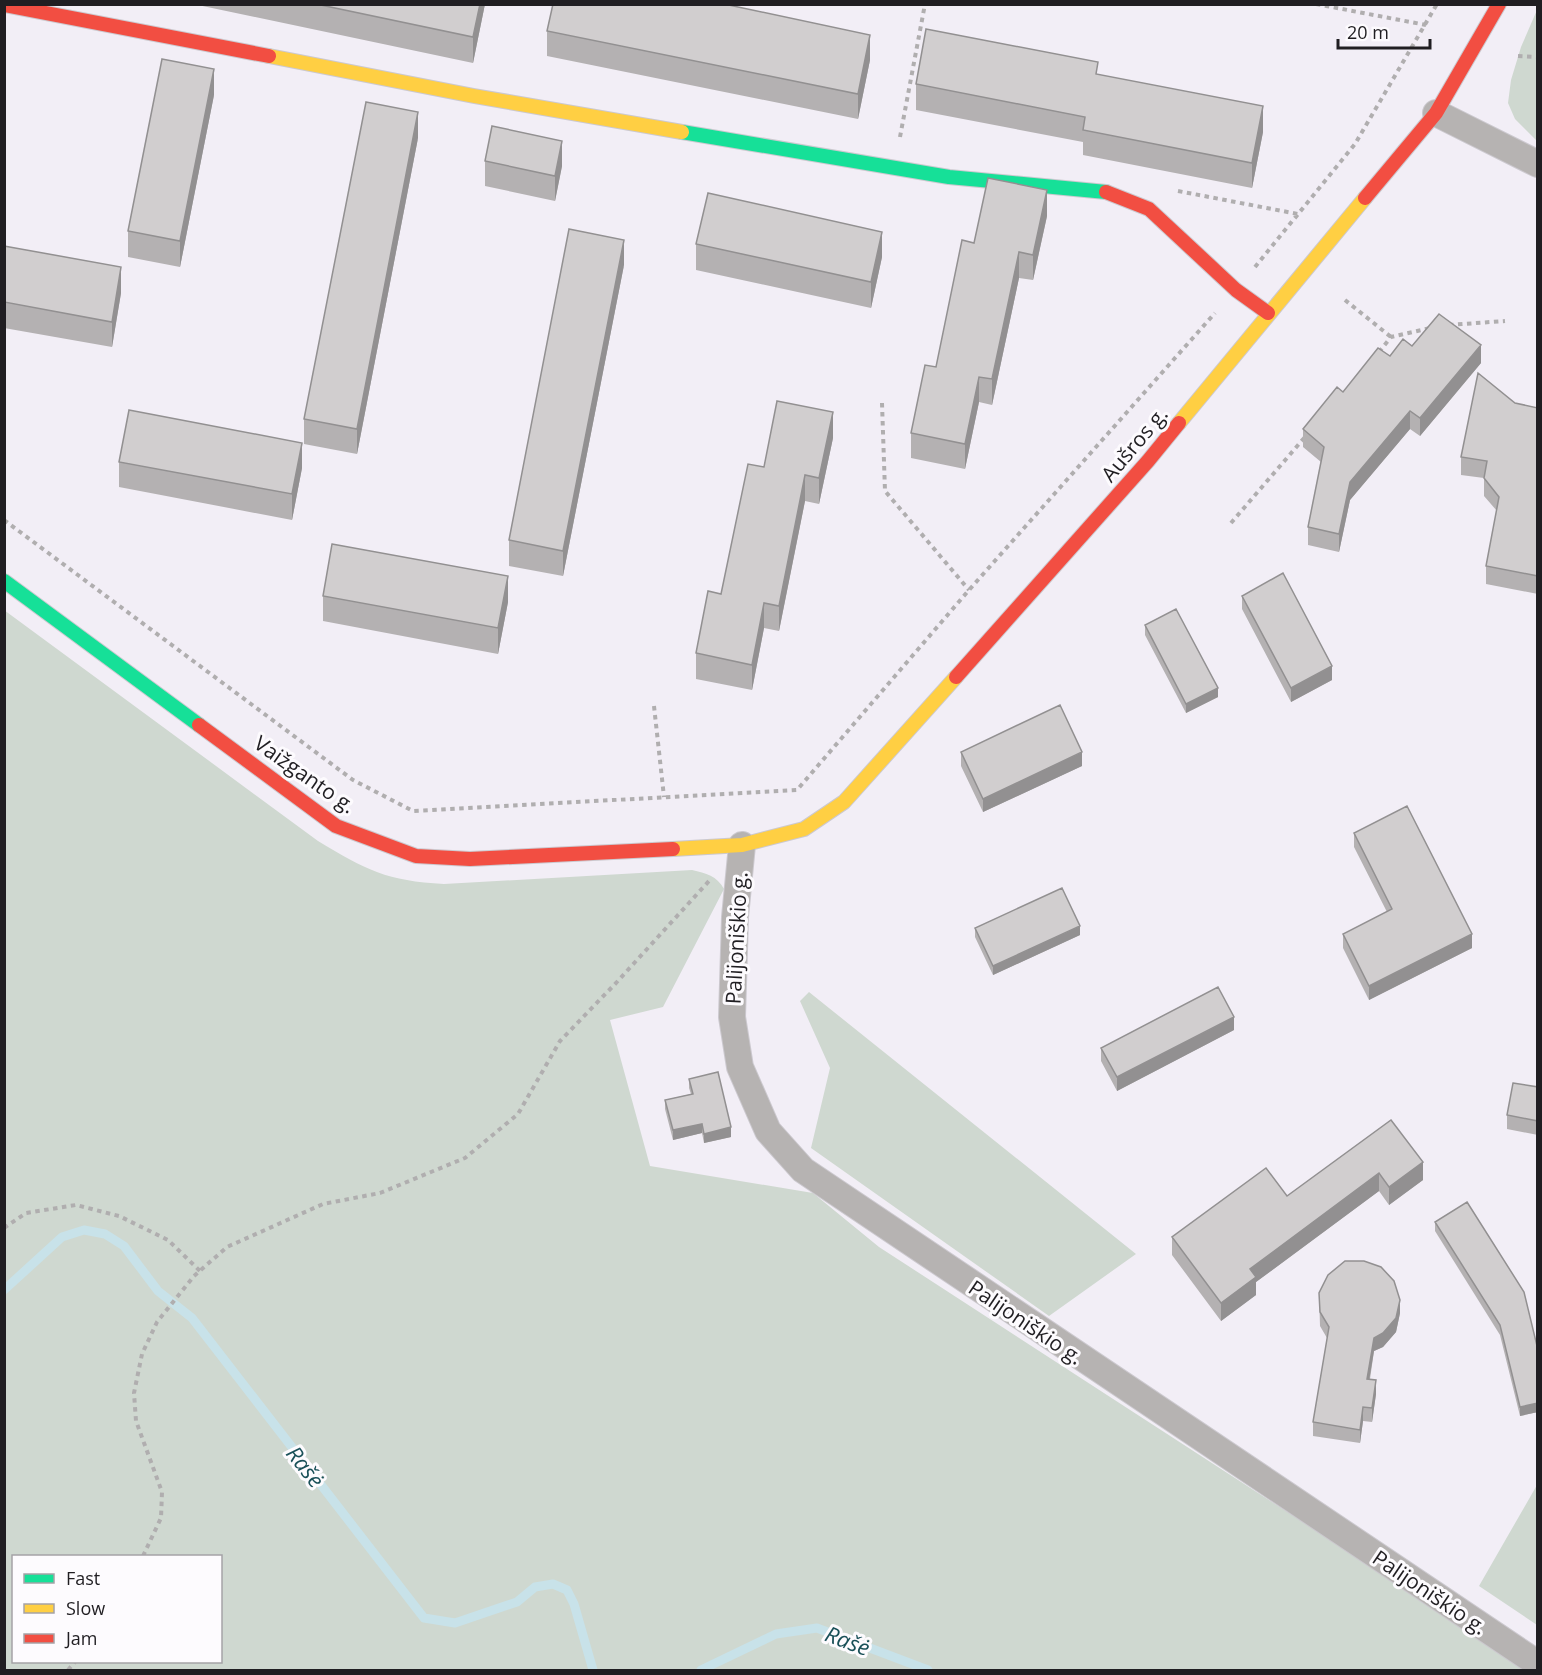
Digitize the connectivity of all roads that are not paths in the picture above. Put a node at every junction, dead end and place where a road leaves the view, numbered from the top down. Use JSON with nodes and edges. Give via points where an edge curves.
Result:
{"nodes":[{"id":1,"x":1499,"y":4,"type":"edge"},
{"id":2,"x":4,"y":5,"type":"edge"},
{"id":3,"x":1436,"y":113,"type":"junction"},
{"id":4,"x":1538,"y":164,"type":"edge"},
{"id":5,"x":1268,"y":313,"type":"junction"},
{"id":6,"x":4,"y":581,"type":"edge"},
{"id":7,"x":742,"y":845,"type":"junction"},
{"id":8,"x":1538,"y":1664,"type":"edge"}],
"edges":[{"from":1,"to":3,"type":"street","name":"Aušros g."},
{"from":2,"to":5,"type":"street","via":[[474,96],[894,168],[1105,192],[1149,209],[1236,290]]},
{"from":3,"to":4,"type":"street"},
{"from":3,"to":5,"type":"street","name":"Aušros g."},
{"from":5,"to":7,"type":"street","name":"Aušros g.","via":[[1148,461],[844,802],[804,829]]},
{"from":6,"to":7,"type":"street","name":"Vaižganto g.","via":[[336,826],[406,852],[470,859]]},
{"from":7,"to":8,"type":"street","name":"Palijoniškio g.","via":[[732,1017],[740,1067],[768,1131],[803,1170]]}]}
